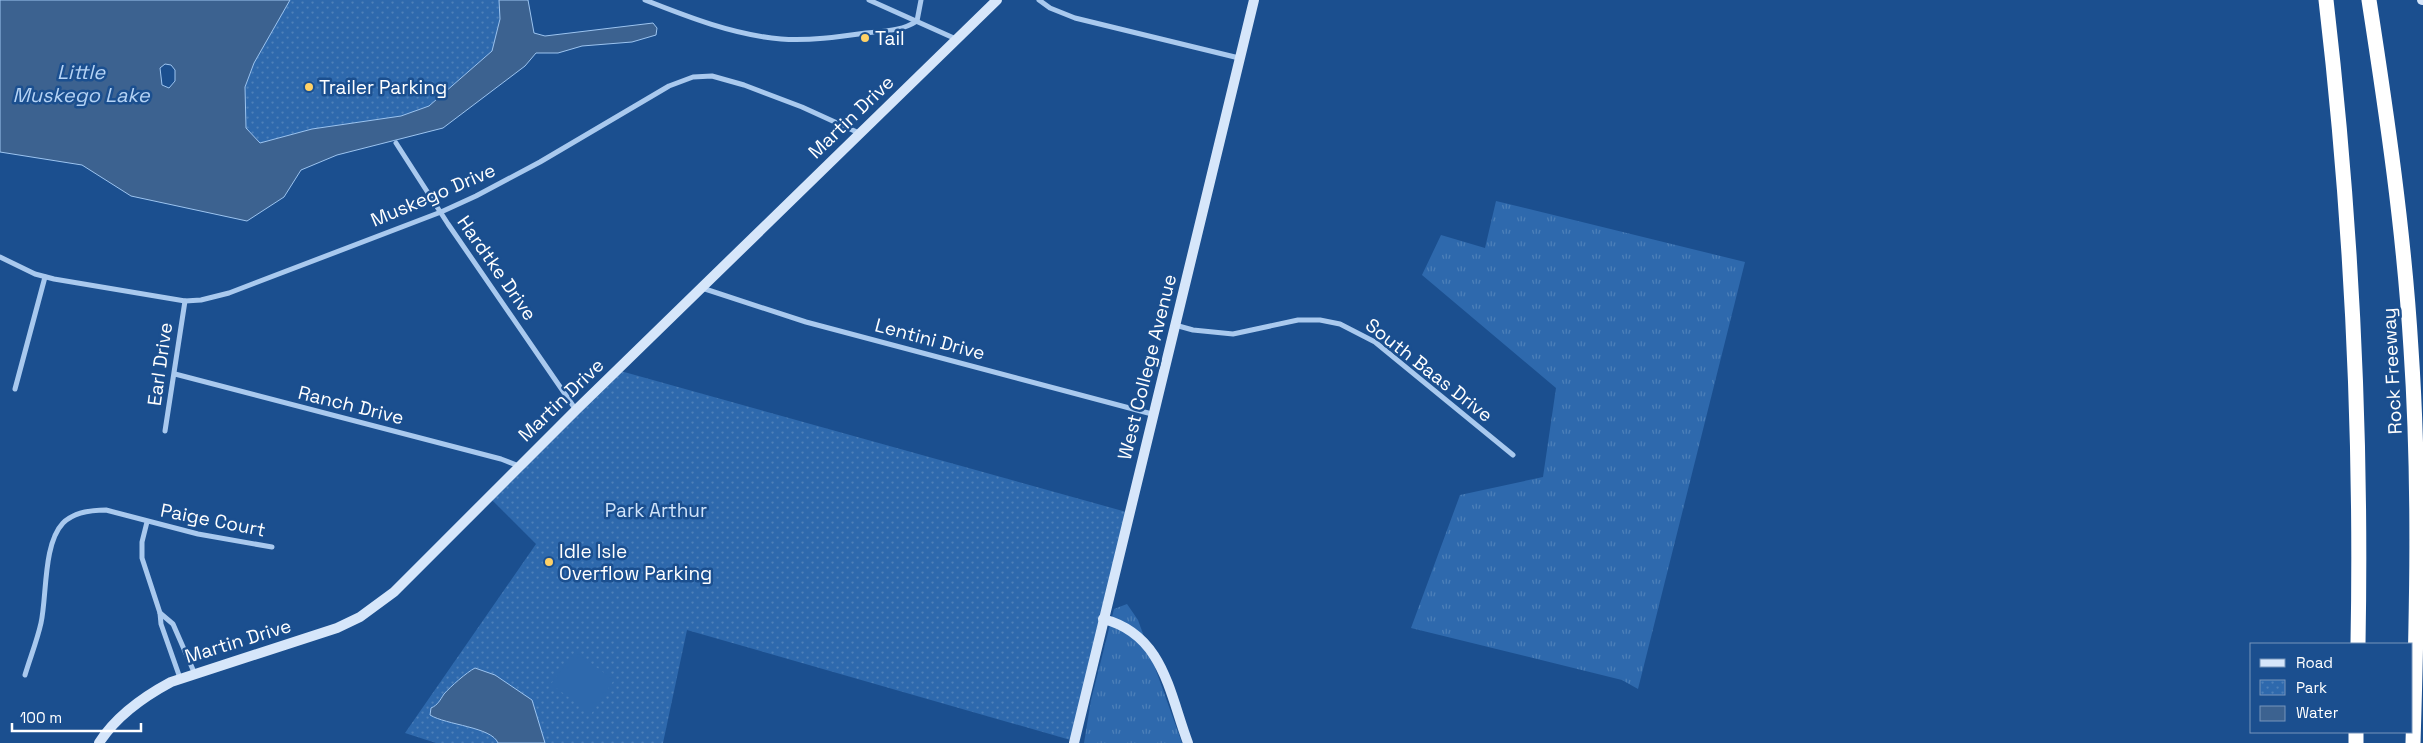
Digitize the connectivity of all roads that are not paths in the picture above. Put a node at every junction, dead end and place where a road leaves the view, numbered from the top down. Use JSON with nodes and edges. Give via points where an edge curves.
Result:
{"nodes":[{"id":1,"x":645,"y":0,"type":"edge"},
{"id":2,"x":869,"y":0,"type":"edge"},
{"id":3,"x":921,"y":0,"type":"edge"},
{"id":4,"x":997,"y":0,"type":"edge"},
{"id":5,"x":1039,"y":0,"type":"edge"},
{"id":6,"x":1254,"y":0,"type":"edge"},
{"id":7,"x":2326,"y":4,"type":"edge"},
{"id":8,"x":2369,"y":5,"type":"edge"},
{"id":9,"x":917,"y":21,"type":"junction"},
{"id":10,"x":956,"y":39,"type":"junction"},
{"id":11,"x":1240,"y":58,"type":"junction"},
{"id":12,"x":859,"y":133,"type":"junction"},
{"id":13,"x":396,"y":143,"type":"dead end"},
{"id":14,"x":441,"y":212,"type":"junction"},
{"id":15,"x":0,"y":256,"type":"edge"},
{"id":16,"x":45,"y":277,"type":"junction"},
{"id":17,"x":702,"y":288,"type":"junction"},
{"id":18,"x":185,"y":300,"type":"junction"},
{"id":19,"x":1174,"y":325,"type":"junction"},
{"id":20,"x":175,"y":374,"type":"junction"},
{"id":21,"x":15,"y":389,"type":"dead end"},
{"id":22,"x":576,"y":410,"type":"junction"},
{"id":23,"x":1152,"y":414,"type":"junction"},
{"id":24,"x":165,"y":432,"type":"dead end"},
{"id":25,"x":1512,"y":455,"type":"dead end"},
{"id":26,"x":519,"y":466,"type":"junction"},
{"id":27,"x":147,"y":522,"type":"junction"},
{"id":28,"x":272,"y":547,"type":"dead end"},
{"id":29,"x":160,"y":613,"type":"junction"},
{"id":30,"x":1103,"y":619,"type":"junction"},
{"id":31,"x":2358,"y":643,"type":"edge"},
{"id":32,"x":194,"y":672,"type":"junction"},
{"id":33,"x":25,"y":675,"type":"dead end"},
{"id":34,"x":180,"y":678,"type":"junction"},
{"id":35,"x":99,"y":743,"type":"edge"},
{"id":36,"x":1074,"y":743,"type":"edge"},
{"id":37,"x":1188,"y":743,"type":"edge"},
{"id":38,"x":2413,"y":743,"type":"edge"}],
"edges":[{"from":1,"to":9,"type":"street","via":[[708,23],[781,39],[829,38],[902,29]]},
{"from":2,"to":9,"type":"street"},
{"from":3,"to":9,"type":"street"},
{"from":4,"to":10,"type":"street","name":"Martin Drive"},
{"from":5,"to":11,"type":"street","via":[[1075,18]]},
{"from":6,"to":11,"type":"street","name":"West College Avenue"},
{"from":7,"to":31,"type":"highway","name":"Rock Freeway","via":[[2352,299],[2359,468]]},
{"from":8,"to":38,"type":"highway","name":"Rock Freeway","via":[[2392,150],[2411,350],[2417,515]]},
{"from":9,"to":10,"type":"street"},
{"from":10,"to":12,"type":"street","name":"Martin Drive"},
{"from":11,"to":19,"type":"street","name":"West College Avenue"},
{"from":12,"to":14,"type":"street","name":"Muskego Drive","via":[[744,85],[712,76],[693,77],[669,86],[518,174]]},
{"from":12,"to":17,"type":"street","name":"Martin Drive"},
{"from":13,"to":14,"type":"street","name":"Hardtke Drive"},
{"from":14,"to":18,"type":"street","name":"Muskego Drive","via":[[244,288],[211,298]]},
{"from":14,"to":22,"type":"street","name":"Hardtke Drive"},
{"from":15,"to":16,"type":"street","name":"Muskego Drive"},
{"from":16,"to":18,"type":"street","name":"Muskego Drive"},
{"from":16,"to":21,"type":"street"},
{"from":17,"to":22,"type":"street","name":"Martin Drive"},
{"from":17,"to":23,"type":"street","name":"Lentini Drive","via":[[806,322]]},
{"from":18,"to":20,"type":"street","name":"Earl Drive"},
{"from":19,"to":23,"type":"street","name":"West College Avenue"},
{"from":19,"to":25,"type":"street","name":"South Baas Drive","via":[[1233,334],[1298,320],[1340,324],[1375,342]]},
{"from":20,"to":24,"type":"street","name":"Earl Drive"},
{"from":20,"to":26,"type":"street","name":"Ranch Drive"},
{"from":22,"to":26,"type":"street","name":"Martin Drive"},
{"from":23,"to":30,"type":"street","name":"West College Avenue"},
{"from":26,"to":32,"type":"street","name":"Martin Drive","via":[[394,592],[360,617],[312,637]]},
{"from":27,"to":28,"type":"street","name":"Paige Court"},
{"from":27,"to":29,"type":"street","via":[[142,558]]},
{"from":27,"to":33,"type":"street","name":"Paige Court","via":[[106,510],[91,510],[74,515],[63,523],[54,538],[41,622]]},
{"from":29,"to":32,"type":"street","via":[[173,624]]},
{"from":29,"to":34,"type":"street"},
{"from":30,"to":36,"type":"street","name":"West College Avenue"},
{"from":30,"to":37,"type":"street","via":[[1134,631],[1153,651]]},
{"from":32,"to":34,"type":"street","name":"Martin Drive"},
{"from":34,"to":35,"type":"street","name":"Martin Drive","via":[[139,701]]}]}
